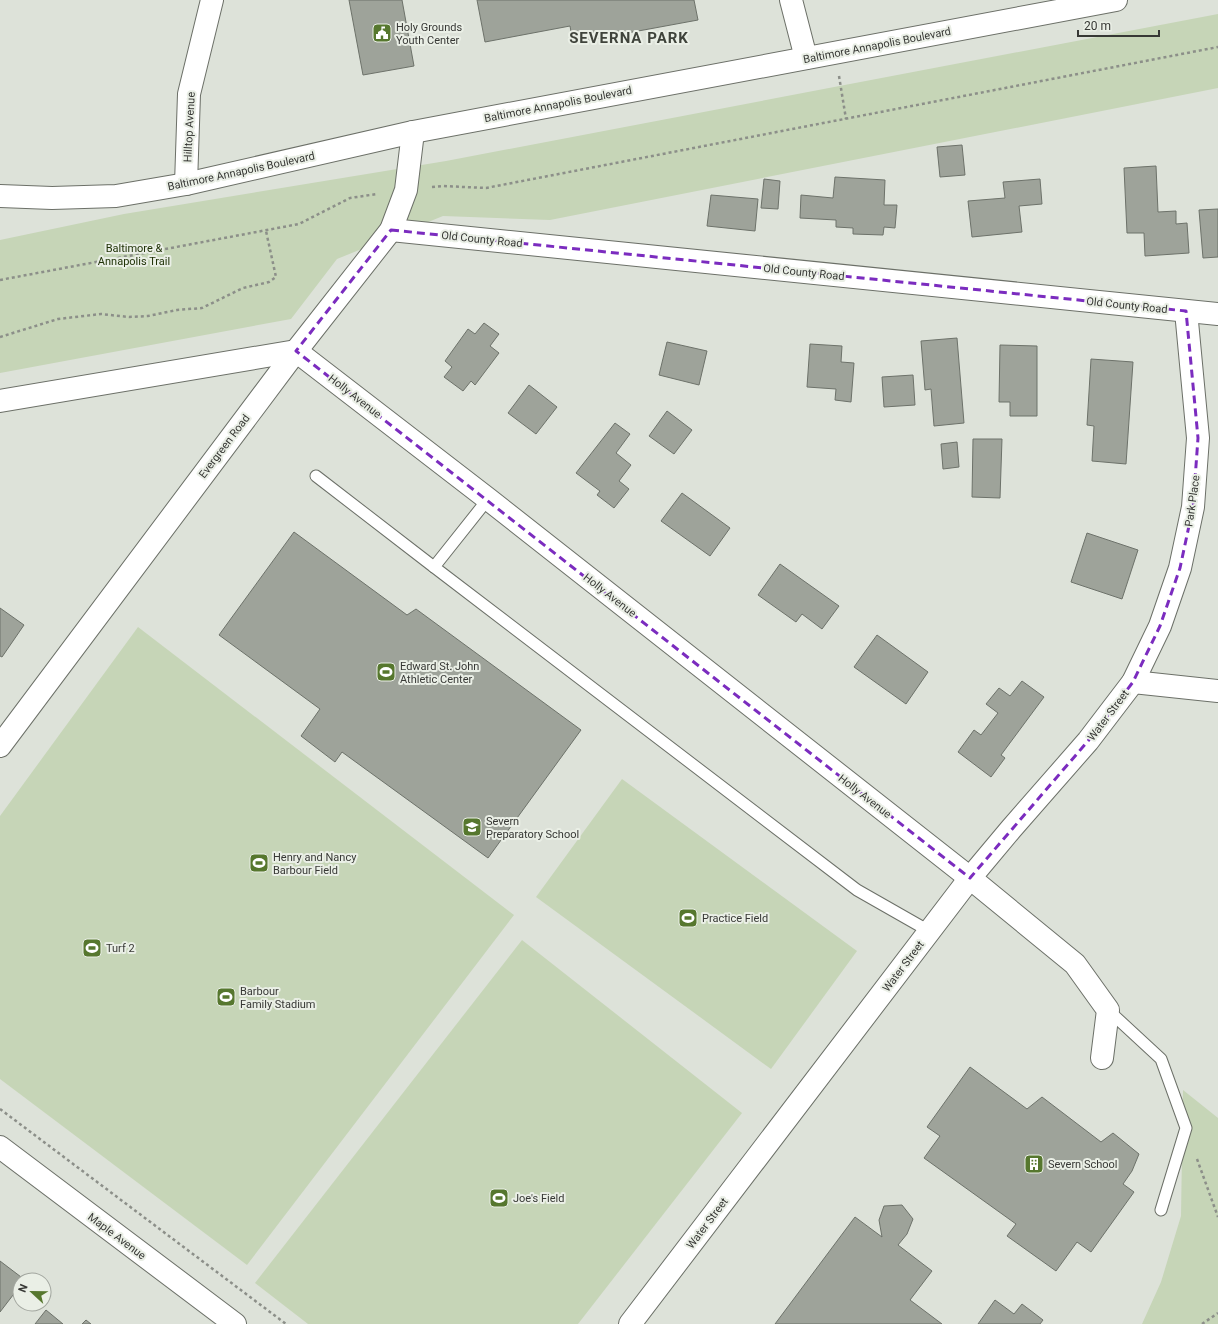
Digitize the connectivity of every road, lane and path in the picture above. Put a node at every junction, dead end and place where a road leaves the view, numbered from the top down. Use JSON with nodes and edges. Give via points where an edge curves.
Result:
{"nodes":[{"id":1,"x":212,"y":0,"type":"edge"},
{"id":2,"x":791,"y":0,"type":"edge"},
{"id":3,"x":1116,"y":0,"type":"edge"},
{"id":4,"x":1081,"y":3,"type":"edge"},
{"id":5,"x":1218,"y":48,"type":"edge"},
{"id":6,"x":806,"y":58,"type":"junction"},
{"id":7,"x":839,"y":76,"type":"dead end"},
{"id":8,"x":846,"y":119,"type":"junction"},
{"id":9,"x":413,"y":132,"type":"junction"},
{"id":10,"x":186,"y":184,"type":"junction"},
{"id":11,"x":443,"y":186,"type":"dead end"},
{"id":12,"x":383,"y":193,"type":"dead end"},
{"id":13,"x":0,"y":196,"type":"edge"},
{"id":14,"x":266,"y":230,"type":"junction"},
{"id":15,"x":391,"y":230,"type":"junction"},
{"id":16,"x":0,"y":280,"type":"edge"},
{"id":17,"x":1186,"y":311,"type":"junction"},
{"id":18,"x":1218,"y":314,"type":"edge"},
{"id":19,"x":0,"y":337,"type":"edge"},
{"id":20,"x":296,"y":351,"type":"junction"},
{"id":21,"x":0,"y":401,"type":"edge"},
{"id":22,"x":316,"y":476,"type":"dead end"},
{"id":23,"x":488,"y":499,"type":"junction"},
{"id":24,"x":434,"y":567,"type":"junction"},
{"id":25,"x":1133,"y":682,"type":"junction"},
{"id":26,"x":1218,"y":691,"type":"edge"},
{"id":27,"x":0,"y":746,"type":"edge"},
{"id":28,"x":970,"y":878,"type":"junction"},
{"id":29,"x":929,"y":931,"type":"junction"},
{"id":30,"x":1108,"y":1010,"type":"junction"},
{"id":31,"x":1102,"y":1058,"type":"dead end"},
{"id":32,"x":0,"y":1109,"type":"edge"},
{"id":33,"x":1186,"y":1128,"type":"junction"},
{"id":34,"x":0,"y":1147,"type":"edge"},
{"id":35,"x":1161,"y":1210,"type":"dead end"},
{"id":36,"x":1218,"y":1217,"type":"edge"},
{"id":37,"x":1218,"y":1313,"type":"edge"},
{"id":38,"x":235,"y":1324,"type":"edge"},
{"id":39,"x":286,"y":1324,"type":"edge"},
{"id":40,"x":630,"y":1324,"type":"edge"},
{"id":41,"x":1202,"y":1324,"type":"edge"}],
"edges":[{"from":1,"to":10,"type":"street","name":"Hilltop Avenue","via":[[189,94]]},
{"from":2,"to":6,"type":"street"},
{"from":3,"to":4,"type":"street","name":"Baltimore Annapolis Boulevard"},
{"from":4,"to":6,"type":"street","name":"Baltimore Annapolis Boulevard"},
{"from":5,"to":8,"type":"path"},
{"from":6,"to":9,"type":"street","name":"Baltimore Annapolis Boulevard"},
{"from":7,"to":8,"type":"path"},
{"from":8,"to":11,"type":"path","via":[[486,188]]},
{"from":9,"to":10,"type":"street","name":"Baltimore Annapolis Boulevard"},
{"from":9,"to":15,"type":"street","name":"Evergreen Road","via":[[406,190]]},
{"from":10,"to":13,"type":"street","name":"Baltimore Annapolis Boulevard","via":[[116,196]]},
{"from":12,"to":14,"type":"path","via":[[350,198],[299,224]]},
{"from":14,"to":16,"type":"path"},
{"from":14,"to":19,"type":"path","via":[[276,277],[269,282],[243,288],[202,308],[148,316],[101,314],[58,319]]},
{"from":15,"to":17,"type":"street","name":"Old County Road"},
{"from":15,"to":20,"type":"street","name":"Evergreen Road"},
{"from":17,"to":18,"type":"street","name":"Old County Road"},
{"from":17,"to":25,"type":"street","name":"Park Place","via":[[1198,438],[1193,507],[1180,568],[1160,626]]},
{"from":20,"to":21,"type":"street"},
{"from":20,"to":23,"type":"street","name":"Holly Avenue"},
{"from":20,"to":27,"type":"street","name":"Evergreen Road"},
{"from":22,"to":24,"type":"lane"},
{"from":23,"to":24,"type":"lane"},
{"from":23,"to":28,"type":"street","name":"Holly Avenue"},
{"from":24,"to":29,"type":"lane","via":[[857,890]]},
{"from":25,"to":26,"type":"street","name":"Water Street"},
{"from":25,"to":28,"type":"street","name":"Water Street","via":[[1088,741]]},
{"from":28,"to":29,"type":"street","name":"Water Street"},
{"from":28,"to":30,"type":"street","name":"Holly Avenue","via":[[1075,964]]},
{"from":29,"to":40,"type":"street","name":"Water Street"},
{"from":30,"to":31,"type":"street"},
{"from":30,"to":33,"type":"lane","via":[[1162,1059]]},
{"from":32,"to":39,"type":"path"},
{"from":33,"to":35,"type":"lane"},
{"from":33,"to":36,"type":"path"},
{"from":34,"to":38,"type":"street","name":"Maple Avenue"},
{"from":37,"to":41,"type":"path"}]}
